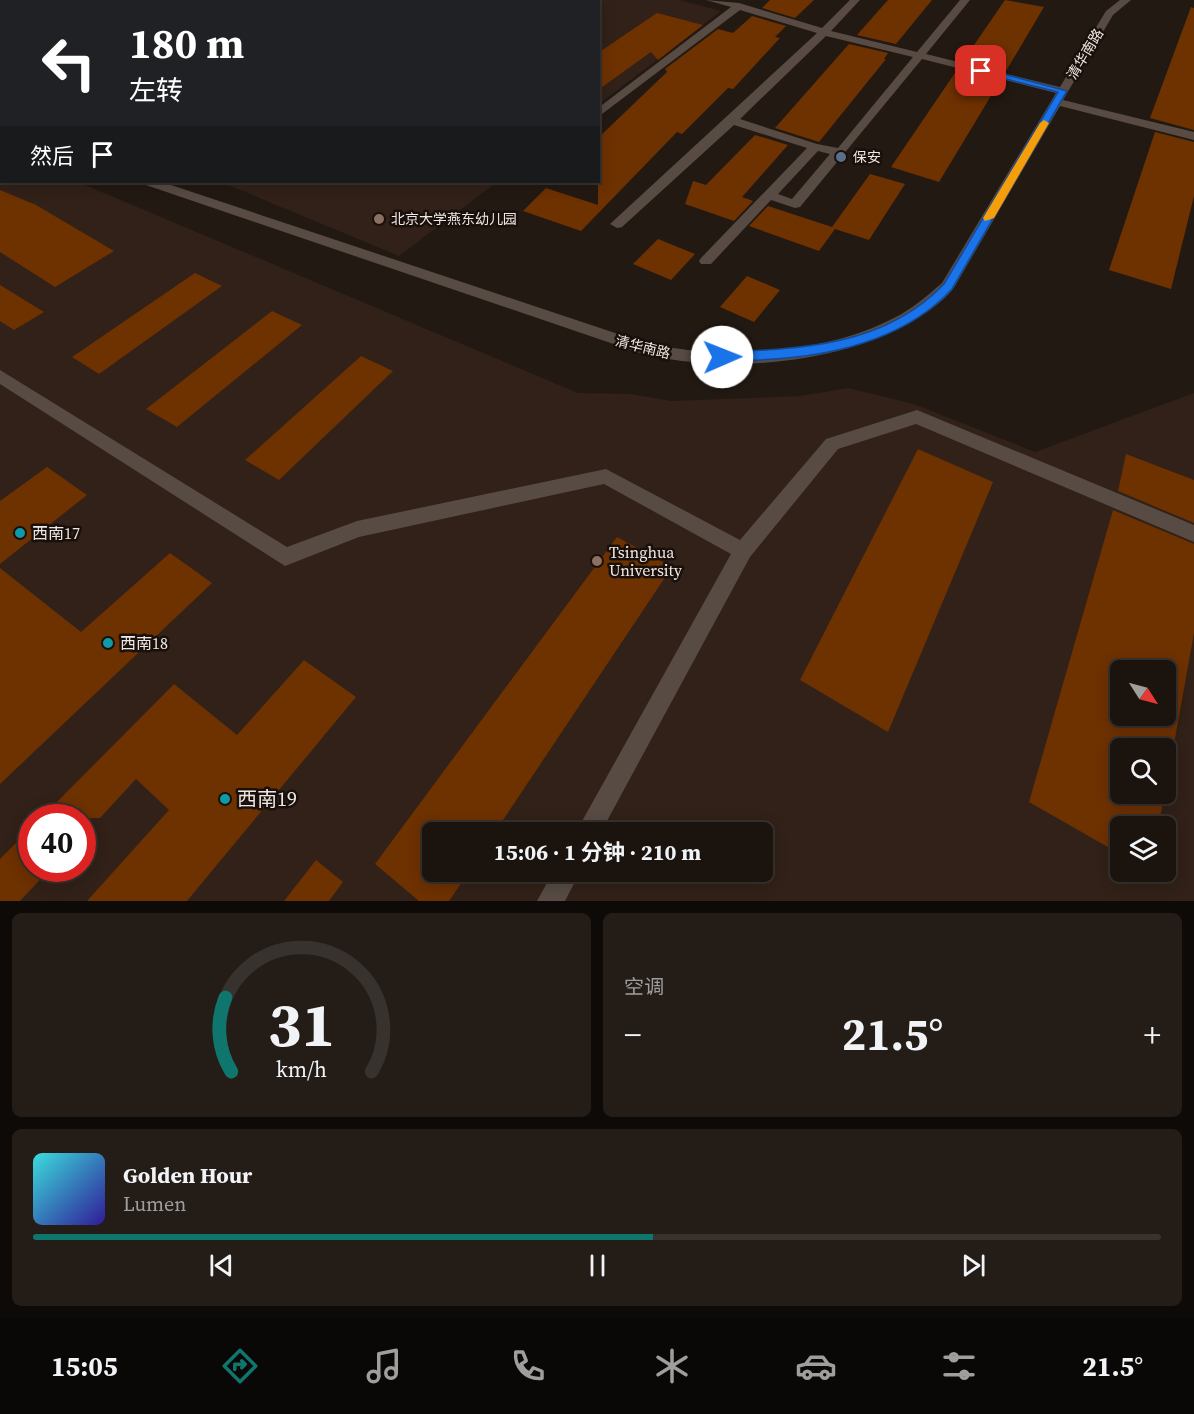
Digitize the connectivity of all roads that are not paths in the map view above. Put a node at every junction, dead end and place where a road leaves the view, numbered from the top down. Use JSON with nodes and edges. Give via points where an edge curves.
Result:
{"nodes":[{"id":1,"x":711,"y":0,"type":"edge"},
{"id":2,"x":855,"y":0,"type":"edge"},
{"id":3,"x":964,"y":0,"type":"edge"},
{"id":4,"x":1126,"y":0,"type":"edge"},
{"id":5,"x":737,"y":3,"type":"edge"},
{"id":6,"x":824,"y":32,"type":"junction"},
{"id":7,"x":920,"y":55,"type":"junction"},
{"id":8,"x":1060,"y":96,"type":"junction"},
{"id":9,"x":600,"y":112,"type":"edge"},
{"id":10,"x":732,"y":120,"type":"junction"},
{"id":11,"x":1194,"y":136,"type":"edge"},
{"id":12,"x":815,"y":147,"type":"junction"},
{"id":13,"x":837,"y":153,"type":"junction"},
{"id":14,"x":158,"y":183,"type":"edge"},
{"id":15,"x":768,"y":195,"type":"junction"},
{"id":16,"x":617,"y":224,"type":"dead end"},
{"id":17,"x":706,"y":261,"type":"dead end"},
{"id":18,"x":0,"y":376,"type":"edge"},
{"id":19,"x":1194,"y":534,"type":"edge"},
{"id":20,"x":743,"y":551,"type":"junction"},
{"id":21,"x":594,"y":822,"type":"edge"},
{"id":22,"x":561,"y":882,"type":"edge"},
{"id":23,"x":550,"y":901,"type":"edge"}],
"edges":[{"from":1,"to":5,"type":"street"},
{"from":2,"to":6,"type":"street"},
{"from":3,"to":7,"type":"street"},
{"from":4,"to":8,"type":"street","name":"清华南路","via":[[1109,13]]},
{"from":5,"to":6,"type":"street"},
{"from":5,"to":9,"type":"street"},
{"from":6,"to":7,"type":"street"},
{"from":6,"to":10,"type":"street"},
{"from":7,"to":8,"type":"street"},
{"from":7,"to":13,"type":"street"},
{"from":8,"to":11,"type":"street"},
{"from":8,"to":14,"type":"street","name":"清华南路","via":[[948,286],[932,303],[891,327],[853,342],[798,354],[685,357],[643,348]]},
{"from":10,"to":12,"type":"street"},
{"from":10,"to":16,"type":"street"},
{"from":12,"to":13,"type":"street"},
{"from":12,"to":15,"type":"street"},
{"from":13,"to":15,"type":"street","via":[[795,204]]},
{"from":15,"to":17,"type":"street"},
{"from":18,"to":20,"type":"street","via":[[285,557],[357,529],[606,476]]},
{"from":19,"to":20,"type":"street","via":[[917,417],[832,444]]},
{"from":20,"to":21,"type":"street"},
{"from":22,"to":23,"type":"street"}]}
